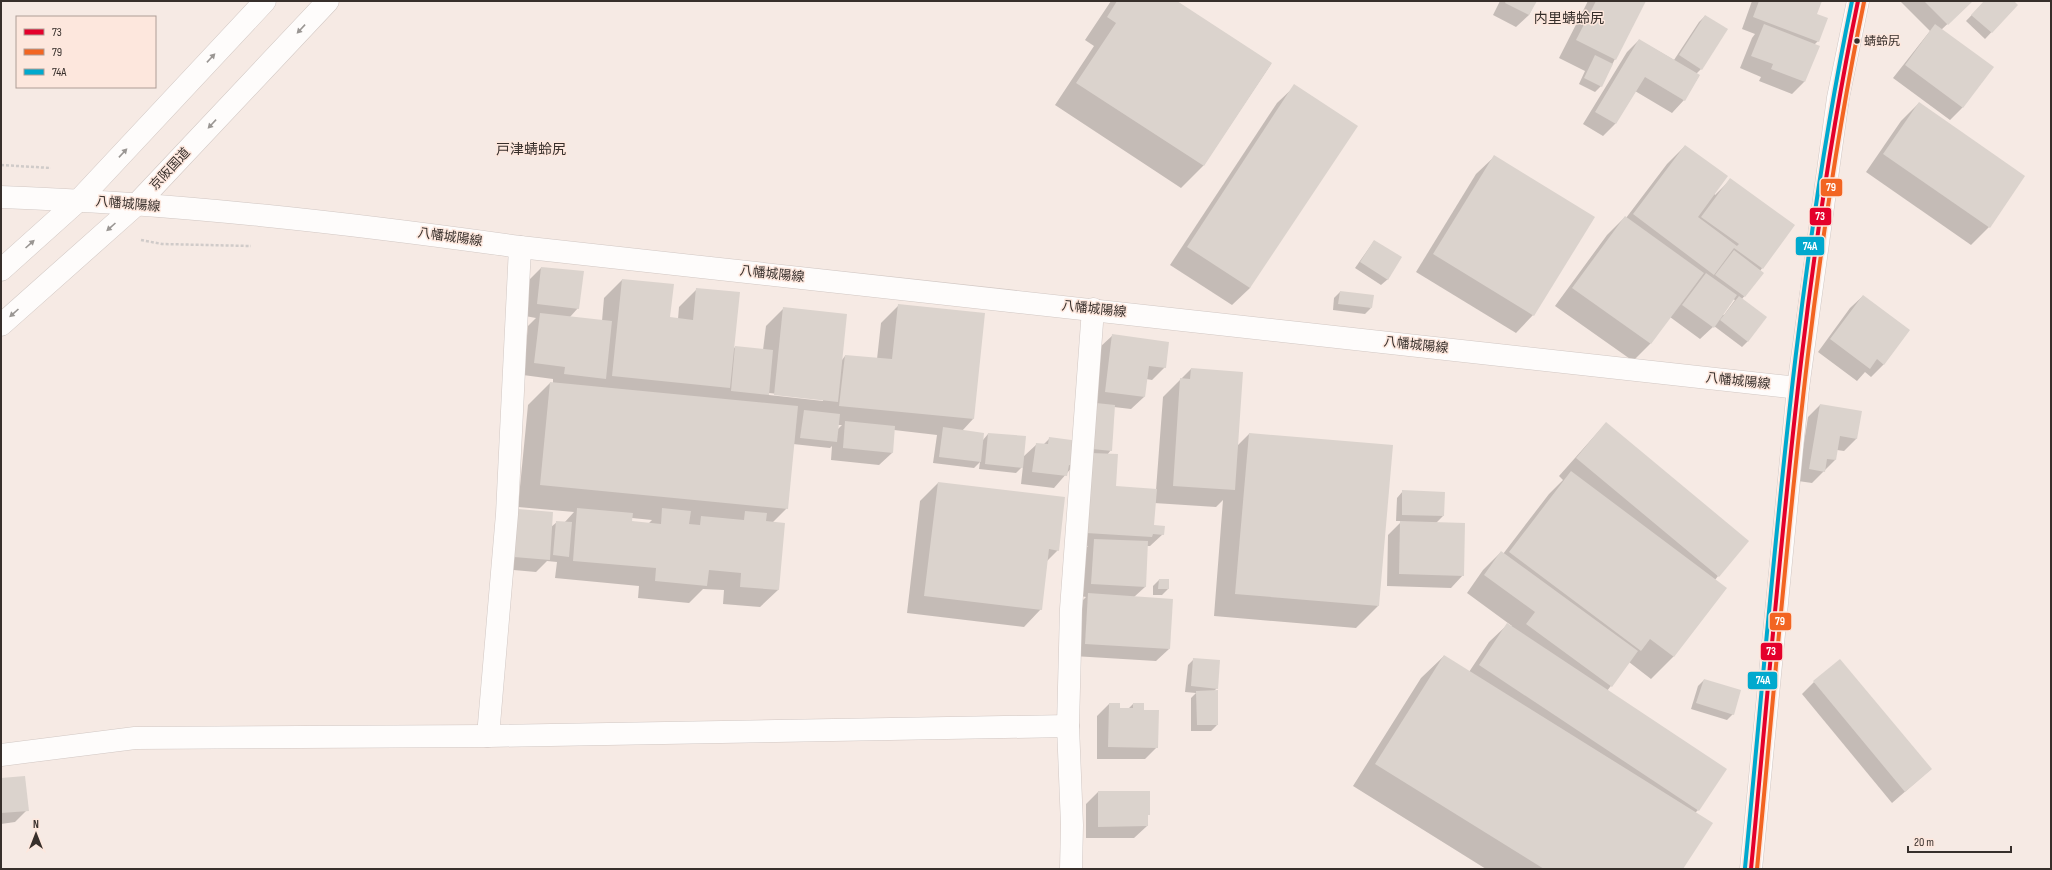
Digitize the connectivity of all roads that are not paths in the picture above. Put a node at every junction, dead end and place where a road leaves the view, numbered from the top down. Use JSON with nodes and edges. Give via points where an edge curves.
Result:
{"nodes":[{"id":1,"x":265,"y":1,"type":"edge"},
{"id":2,"x":328,"y":1,"type":"edge"},
{"id":3,"x":1858,"y":1,"type":"edge"},
{"id":4,"x":1,"y":197,"type":"edge"},
{"id":5,"x":79,"y":200,"type":"junction"},
{"id":6,"x":136,"y":205,"type":"junction"},
{"id":7,"x":520,"y":247,"type":"junction"},
{"id":8,"x":1,"y":270,"type":"edge"},
{"id":9,"x":1093,"y":309,"type":"junction"},
{"id":10,"x":1,"y":325,"type":"edge"},
{"id":11,"x":1798,"y":388,"type":"junction"},
{"id":12,"x":1068,"y":726,"type":"junction"},
{"id":13,"x":488,"y":736,"type":"junction"},
{"id":14,"x":1,"y":754,"type":"edge"},
{"id":15,"x":1071,"y":869,"type":"edge"},
{"id":16,"x":1751,"y":869,"type":"edge"}],
"edges":[{"from":5,"to":1,"type":"main road","one_way":true},
{"from":2,"to":6,"type":"main road","name":"京阪国道","one_way":true},
{"from":3,"to":11,"type":"main road","via":[[1838,98]]},
{"from":4,"to":5,"type":"main road","name":"八幡城陽線"},
{"from":5,"to":6,"type":"main road","name":"八幡城陽線"},
{"from":8,"to":5,"type":"main road","one_way":true},
{"from":6,"to":7,"type":"main road","name":"八幡城陽線","via":[[384,228]]},
{"from":6,"to":10,"type":"main road","name":"京阪国道","one_way":true},
{"from":7,"to":9,"type":"main road","name":"八幡城陽線"},
{"from":7,"to":13,"type":"main road","via":[[507,514]]},
{"from":9,"to":11,"type":"main road","name":"八幡城陽線"},
{"from":9,"to":12,"type":"main road","via":[[1071,609]]},
{"from":11,"to":16,"type":"main road"},
{"from":12,"to":13,"type":"main road"},
{"from":12,"to":15,"type":"main road"},
{"from":13,"to":14,"type":"main road","via":[[135,738]]}]}
